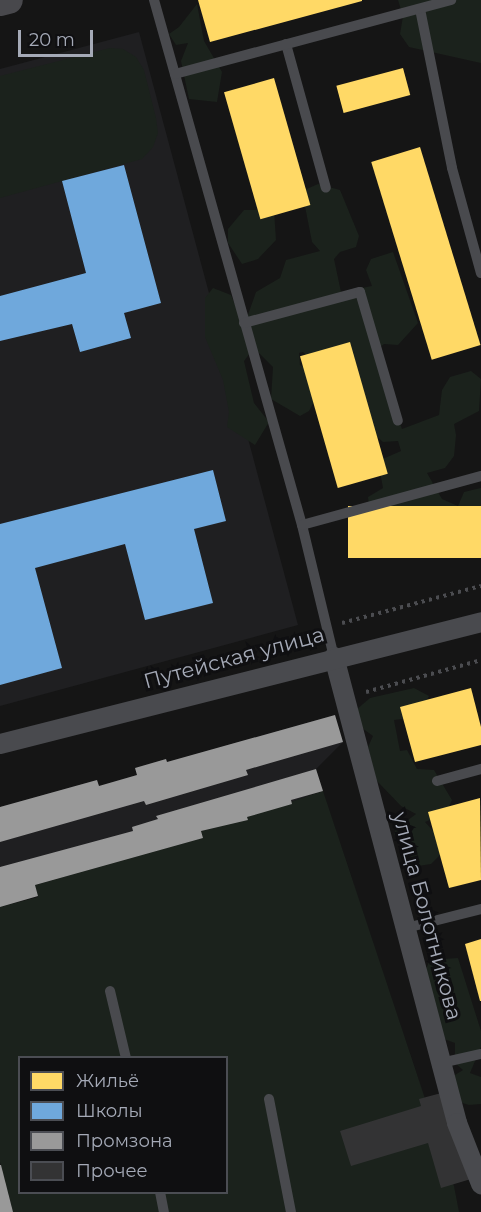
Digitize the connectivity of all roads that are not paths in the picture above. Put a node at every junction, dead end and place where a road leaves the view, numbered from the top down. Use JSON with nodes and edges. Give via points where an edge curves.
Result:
{"nodes":[{"id":1,"x":9,"y":0,"type":"edge"},
{"id":2,"x":154,"y":0,"type":"edge"},
{"id":3,"x":451,"y":0,"type":"edge"},
{"id":4,"x":0,"y":3,"type":"edge"},
{"id":5,"x":420,"y":9,"type":"junction"},
{"id":6,"x":286,"y":44,"type":"junction"},
{"id":7,"x":175,"y":74,"type":"junction"},
{"id":8,"x":326,"y":188,"type":"dead end"},
{"id":9,"x":481,"y":273,"type":"edge"},
{"id":10,"x":244,"y":323,"type":"junction"},
{"id":11,"x":398,"y":421,"type":"dead end"},
{"id":12,"x":481,"y":476,"type":"edge"},
{"id":13,"x":302,"y":525,"type":"junction"},
{"id":14,"x":481,"y":622,"type":"edge"},
{"id":15,"x":334,"y":657,"type":"junction"},
{"id":16,"x":0,"y":744,"type":"edge"},
{"id":17,"x":481,"y":769,"type":"edge"},
{"id":18,"x":437,"y":781,"type":"dead end"},
{"id":19,"x":481,"y":909,"type":"edge"},
{"id":20,"x":406,"y":928,"type":"junction"},
{"id":21,"x":110,"y":991,"type":"dead end"},
{"id":22,"x":481,"y":1054,"type":"edge"},
{"id":23,"x":126,"y":1056,"type":"edge"},
{"id":24,"x":441,"y":1063,"type":"junction"},
{"id":25,"x":269,"y":1099,"type":"dead end"},
{"id":26,"x":481,"y":1184,"type":"edge"},
{"id":27,"x":160,"y":1194,"type":"edge"},
{"id":28,"x":165,"y":1212,"type":"edge"},
{"id":29,"x":291,"y":1212,"type":"edge"}],
"edges":[{"from":1,"to":4,"type":"street"},
{"from":2,"to":7,"type":"lane"},
{"from":3,"to":5,"type":"lane"},
{"from":5,"to":6,"type":"lane"},
{"from":5,"to":9,"type":"lane","via":[[452,168]]},
{"from":6,"to":7,"type":"lane"},
{"from":6,"to":8,"type":"lane"},
{"from":7,"to":10,"type":"lane"},
{"from":10,"to":11,"type":"lane","via":[[360,292]]},
{"from":10,"to":13,"type":"lane"},
{"from":12,"to":13,"type":"lane"},
{"from":13,"to":15,"type":"lane"},
{"from":14,"to":15,"type":"street","name":"Путейская улица"},
{"from":15,"to":16,"type":"street","name":"Путейская улица"},
{"from":15,"to":20,"type":"street","name":"улица Болотникова"},
{"from":17,"to":18,"type":"lane"},
{"from":19,"to":20,"type":"lane"},
{"from":20,"to":24,"type":"street","name":"улица Болотникова"},
{"from":21,"to":23,"type":"lane"},
{"from":22,"to":24,"type":"lane"},
{"from":24,"to":26,"type":"street","name":"улица Болотникова","via":[[457,1123]]},
{"from":25,"to":29,"type":"lane"},
{"from":27,"to":28,"type":"lane"}]}
